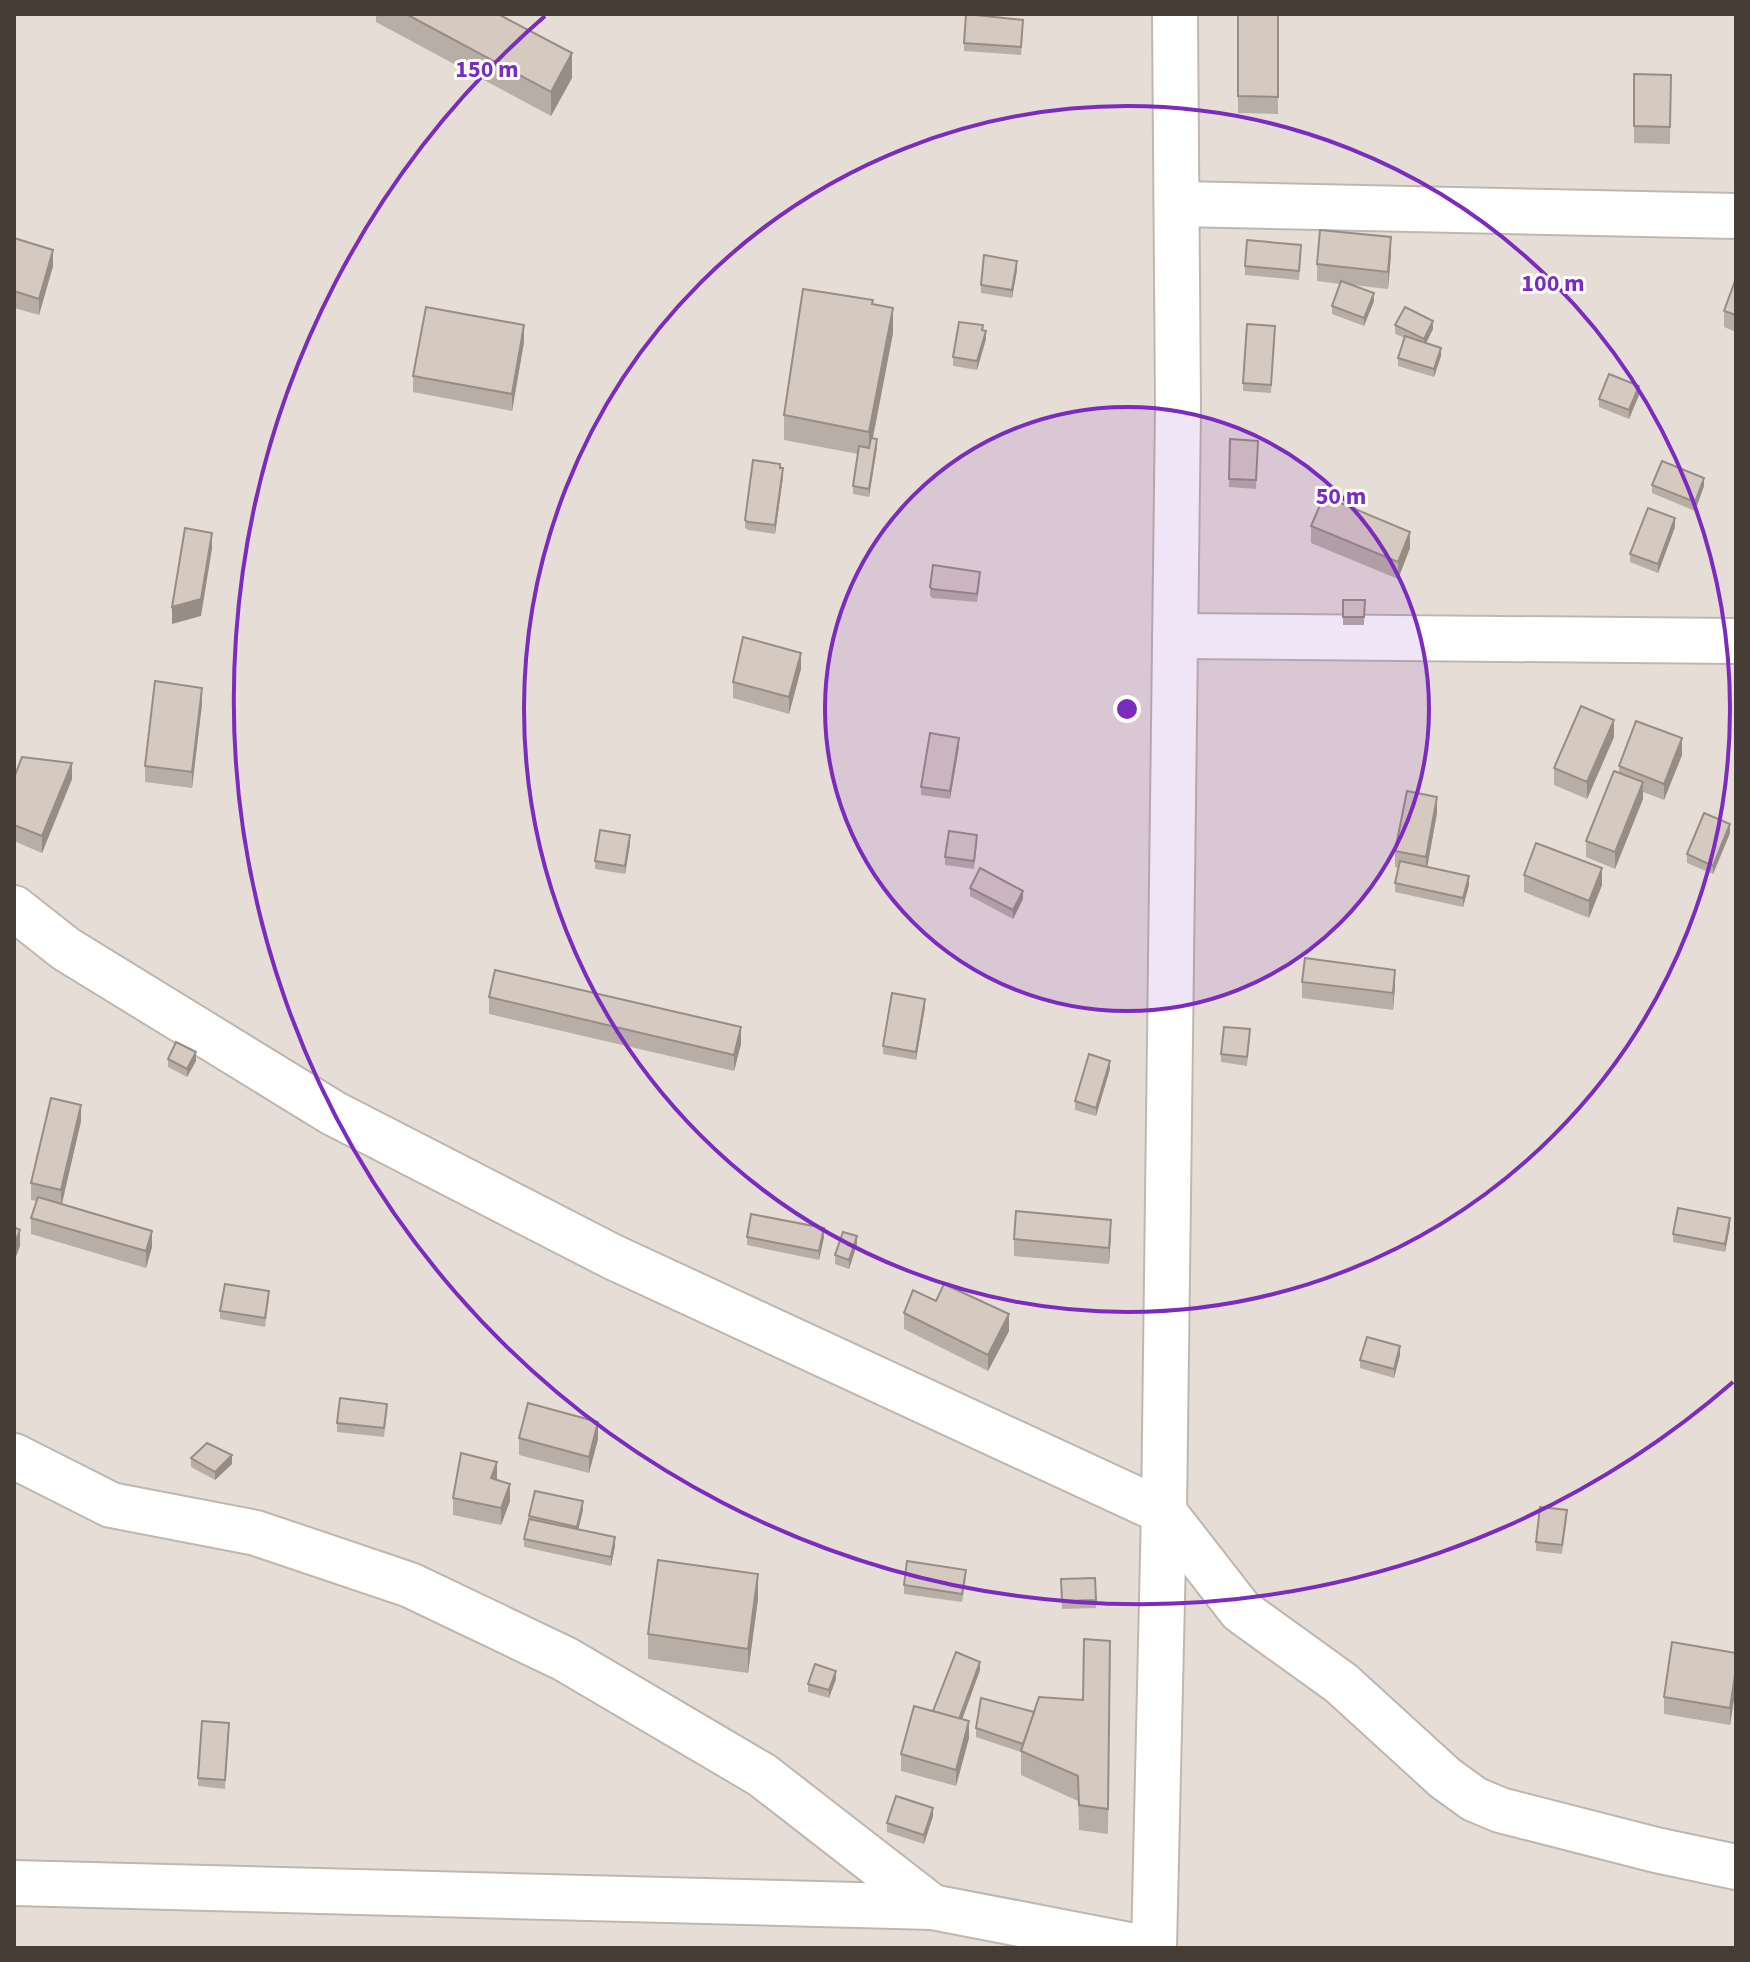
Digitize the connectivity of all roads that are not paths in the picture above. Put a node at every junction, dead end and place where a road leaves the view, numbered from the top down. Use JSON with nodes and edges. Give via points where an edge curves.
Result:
{"nodes":[{"id":1,"x":1175,"y":14,"type":"edge"},
{"id":2,"x":1179,"y":204,"type":"junction"},
{"id":3,"x":1736,"y":216,"type":"edge"},
{"id":4,"x":1175,"y":636,"type":"junction"},
{"id":5,"x":1736,"y":641,"type":"edge"},
{"id":6,"x":14,"y":908,"type":"edge"},
{"id":7,"x":14,"y":1456,"type":"edge"},
{"id":8,"x":1164,"y":1512,"type":"junction"},
{"id":9,"x":1736,"y":1867,"type":"edge"},
{"id":10,"x":14,"y":1883,"type":"edge"},
{"id":11,"x":932,"y":1907,"type":"junction"},
{"id":12,"x":1145,"y":1948,"type":"edge"},
{"id":13,"x":1154,"y":1948,"type":"edge"}],
"edges":[{"from":1,"to":2,"type":"street"},
{"from":2,"to":3,"type":"street"},
{"from":2,"to":4,"type":"street"},
{"from":4,"to":5,"type":"street"},
{"from":4,"to":8,"type":"street"},
{"from":6,"to":8,"type":"street","via":[[66,949],[333,1113],[613,1257]]},
{"from":7,"to":11,"type":"street","via":[[111,1505],[256,1533],[410,1585],[565,1659],[762,1775]]},
{"from":8,"to":9,"type":"street","via":[[1241,1611],[1341,1683],[1474,1799],[1500,1810]]},
{"from":8,"to":13,"type":"street"},
{"from":10,"to":11,"type":"street"},
{"from":11,"to":12,"type":"street"}]}
